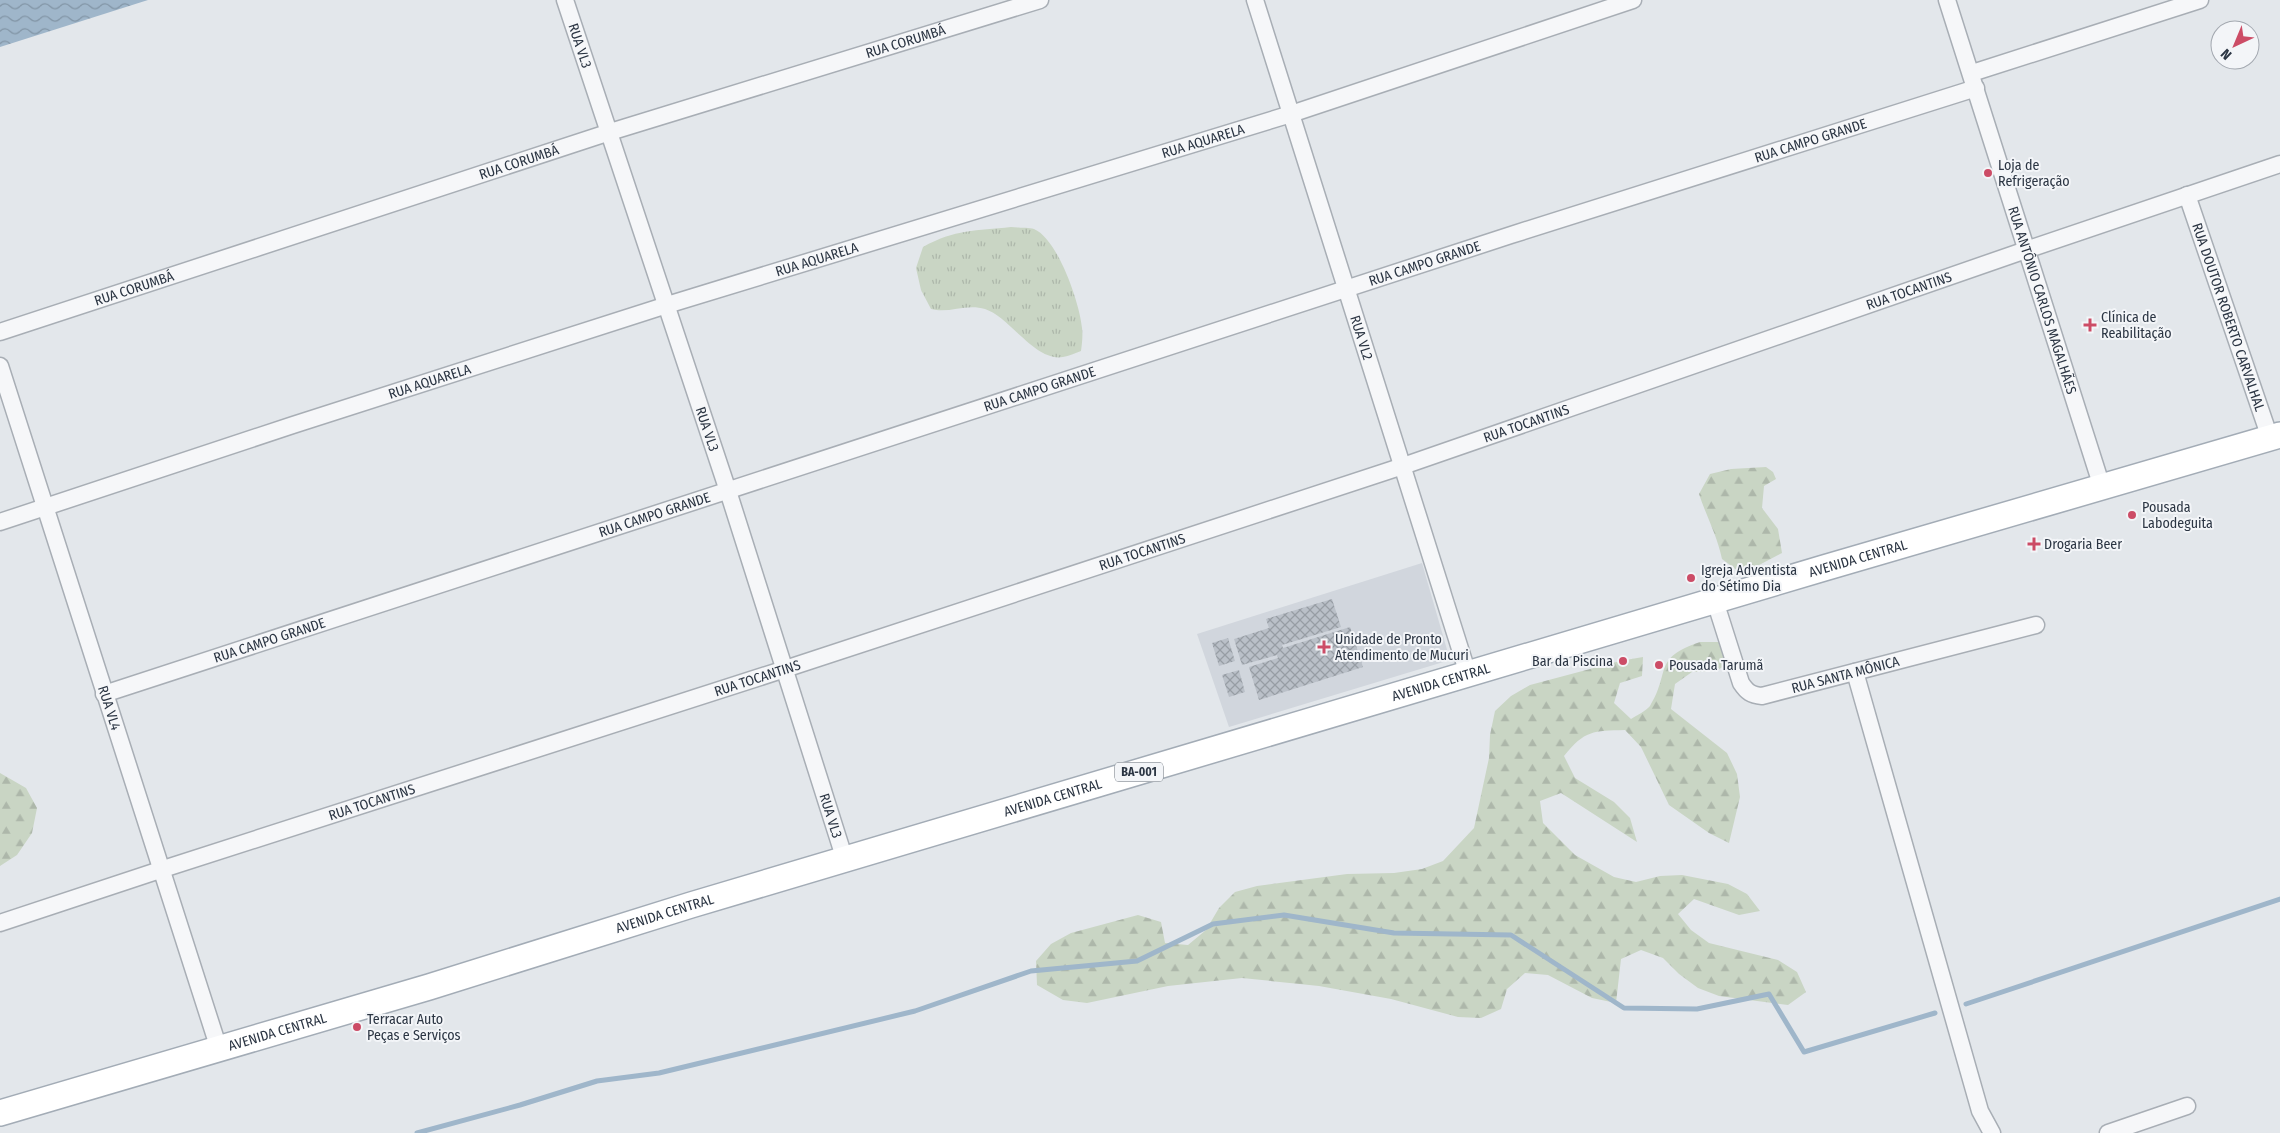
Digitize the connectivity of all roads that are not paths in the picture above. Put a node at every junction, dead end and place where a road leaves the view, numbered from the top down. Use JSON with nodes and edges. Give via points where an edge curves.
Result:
{"nodes":[{"id":1,"x":565,"y":0,"type":"edge"},
{"id":2,"x":1040,"y":0,"type":"edge"},
{"id":3,"x":1255,"y":0,"type":"edge"},
{"id":4,"x":1633,"y":0,"type":"edge"},
{"id":5,"x":1947,"y":0,"type":"edge"},
{"id":6,"x":2200,"y":0,"type":"edge"},
{"id":7,"x":1974,"y":81,"type":"junction"},
{"id":8,"x":1290,"y":114,"type":"junction"},
{"id":9,"x":610,"y":132,"type":"junction"},
{"id":10,"x":2280,"y":164,"type":"edge"},
{"id":11,"x":2188,"y":195,"type":"junction"},
{"id":12,"x":2026,"y":250,"type":"junction"},
{"id":13,"x":1345,"y":289,"type":"junction"},
{"id":14,"x":667,"y":305,"type":"junction"},
{"id":15,"x":0,"y":332,"type":"edge"},
{"id":16,"x":0,"y":366,"type":"edge"},
{"id":17,"x":2275,"y":437,"type":"edge"},
{"id":18,"x":1403,"y":466,"type":"junction"},
{"id":19,"x":2102,"y":487,"type":"junction"},
{"id":20,"x":728,"y":490,"type":"junction"},
{"id":21,"x":45,"y":507,"type":"junction"},
{"id":22,"x":0,"y":522,"type":"edge"},
{"id":23,"x":1715,"y":601,"type":"junction"},
{"id":24,"x":2036,"y":625,"type":"dead end"},
{"id":25,"x":785,"y":670,"type":"junction"},
{"id":26,"x":1855,"y":672,"type":"junction"},
{"id":27,"x":1468,"y":674,"type":"junction"},
{"id":28,"x":104,"y":694,"type":"junction"},
{"id":29,"x":844,"y":860,"type":"junction"},
{"id":30,"x":160,"y":870,"type":"junction"},
{"id":31,"x":0,"y":923,"type":"edge"},
{"id":32,"x":218,"y":1049,"type":"junction"},
{"id":33,"x":2187,"y":1106,"type":"dead end"},
{"id":34,"x":0,"y":1113,"type":"edge"},
{"id":35,"x":1992,"y":1133,"type":"edge"},
{"id":36,"x":2108,"y":1133,"type":"edge"}],
"edges":[{"from":1,"to":9,"type":"street","name":"RUA VL3"},
{"from":2,"to":9,"type":"street","name":"RUA CORUMBÁ"},
{"from":3,"to":8,"type":"street","name":"RUA VL2"},
{"from":4,"to":8,"type":"street","name":"RUA AQUARELA"},
{"from":5,"to":7,"type":"street","name":"RUA ANTÔNIO CARLOS MAGALHÃES"},
{"from":6,"to":7,"type":"street","name":"RUA CAMPO GRANDE"},
{"from":7,"to":12,"type":"street","name":"RUA ANTÔNIO CARLOS MAGALHÃES"},
{"from":7,"to":13,"type":"street","name":"RUA CAMPO GRANDE"},
{"from":8,"to":13,"type":"street","name":"RUA VL2"},
{"from":8,"to":14,"type":"street","name":"RUA AQUARELA"},
{"from":9,"to":14,"type":"street","name":"RUA VL3"},
{"from":9,"to":15,"type":"street","name":"RUA CORUMBÁ"},
{"from":10,"to":11,"type":"street","name":"RUA TOCANTINS"},
{"from":11,"to":12,"type":"street","name":"RUA TOCANTINS"},
{"from":11,"to":17,"type":"street","name":"RUA DOUTOR ROBERTO CARVALHAL"},
{"from":12,"to":18,"type":"street","name":"RUA TOCANTINS"},
{"from":12,"to":19,"type":"street","name":"RUA ANTÔNIO CARLOS MAGALHÃES"},
{"from":13,"to":18,"type":"street","name":"RUA VL2"},
{"from":13,"to":20,"type":"street","name":"RUA CAMPO GRANDE"},
{"from":14,"to":20,"type":"street","name":"RUA VL3"},
{"from":14,"to":21,"type":"street","name":"RUA AQUARELA"},
{"from":16,"to":21,"type":"street","name":"RUA VL4"},
{"from":17,"to":19,"type":"main road","name":"AVENIDA CENTRAL","number":"BA-001"},
{"from":18,"to":25,"type":"street","name":"RUA TOCANTINS"},
{"from":18,"to":27,"type":"street","name":"RUA VL2"},
{"from":19,"to":23,"type":"main road","name":"AVENIDA CENTRAL","number":"BA-001"},
{"from":20,"to":25,"type":"street","name":"RUA VL3"},
{"from":20,"to":28,"type":"street","name":"RUA CAMPO GRANDE"},
{"from":21,"to":22,"type":"street","name":"RUA AQUARELA"},
{"from":21,"to":28,"type":"street","name":"RUA VL4"},
{"from":23,"to":26,"type":"street","name":"RUA SANTA MÔNICA","via":[[1737,673],[1753,695],[1762,696]]},
{"from":23,"to":27,"type":"main road","name":"AVENIDA CENTRAL","number":"BA-001"},
{"from":24,"to":26,"type":"street","name":"RUA SANTA MÔNICA"},
{"from":25,"to":29,"type":"street","name":"RUA VL3"},
{"from":25,"to":30,"type":"street","name":"RUA TOCANTINS"},
{"from":26,"to":35,"type":"street","via":[[1980,1111]]},
{"from":27,"to":29,"type":"main road","name":"AVENIDA CENTRAL","number":"BA-001"},
{"from":28,"to":30,"type":"street","name":"RUA VL4"},
{"from":29,"to":32,"type":"main road","name":"AVENIDA CENTRAL","number":"BA-001"},
{"from":30,"to":31,"type":"street","name":"RUA TOCANTINS"},
{"from":30,"to":32,"type":"street","name":"RUA VL4"},
{"from":32,"to":34,"type":"main road","name":"AVENIDA CENTRAL","number":"BA-001"},
{"from":33,"to":36,"type":"street"}]}
